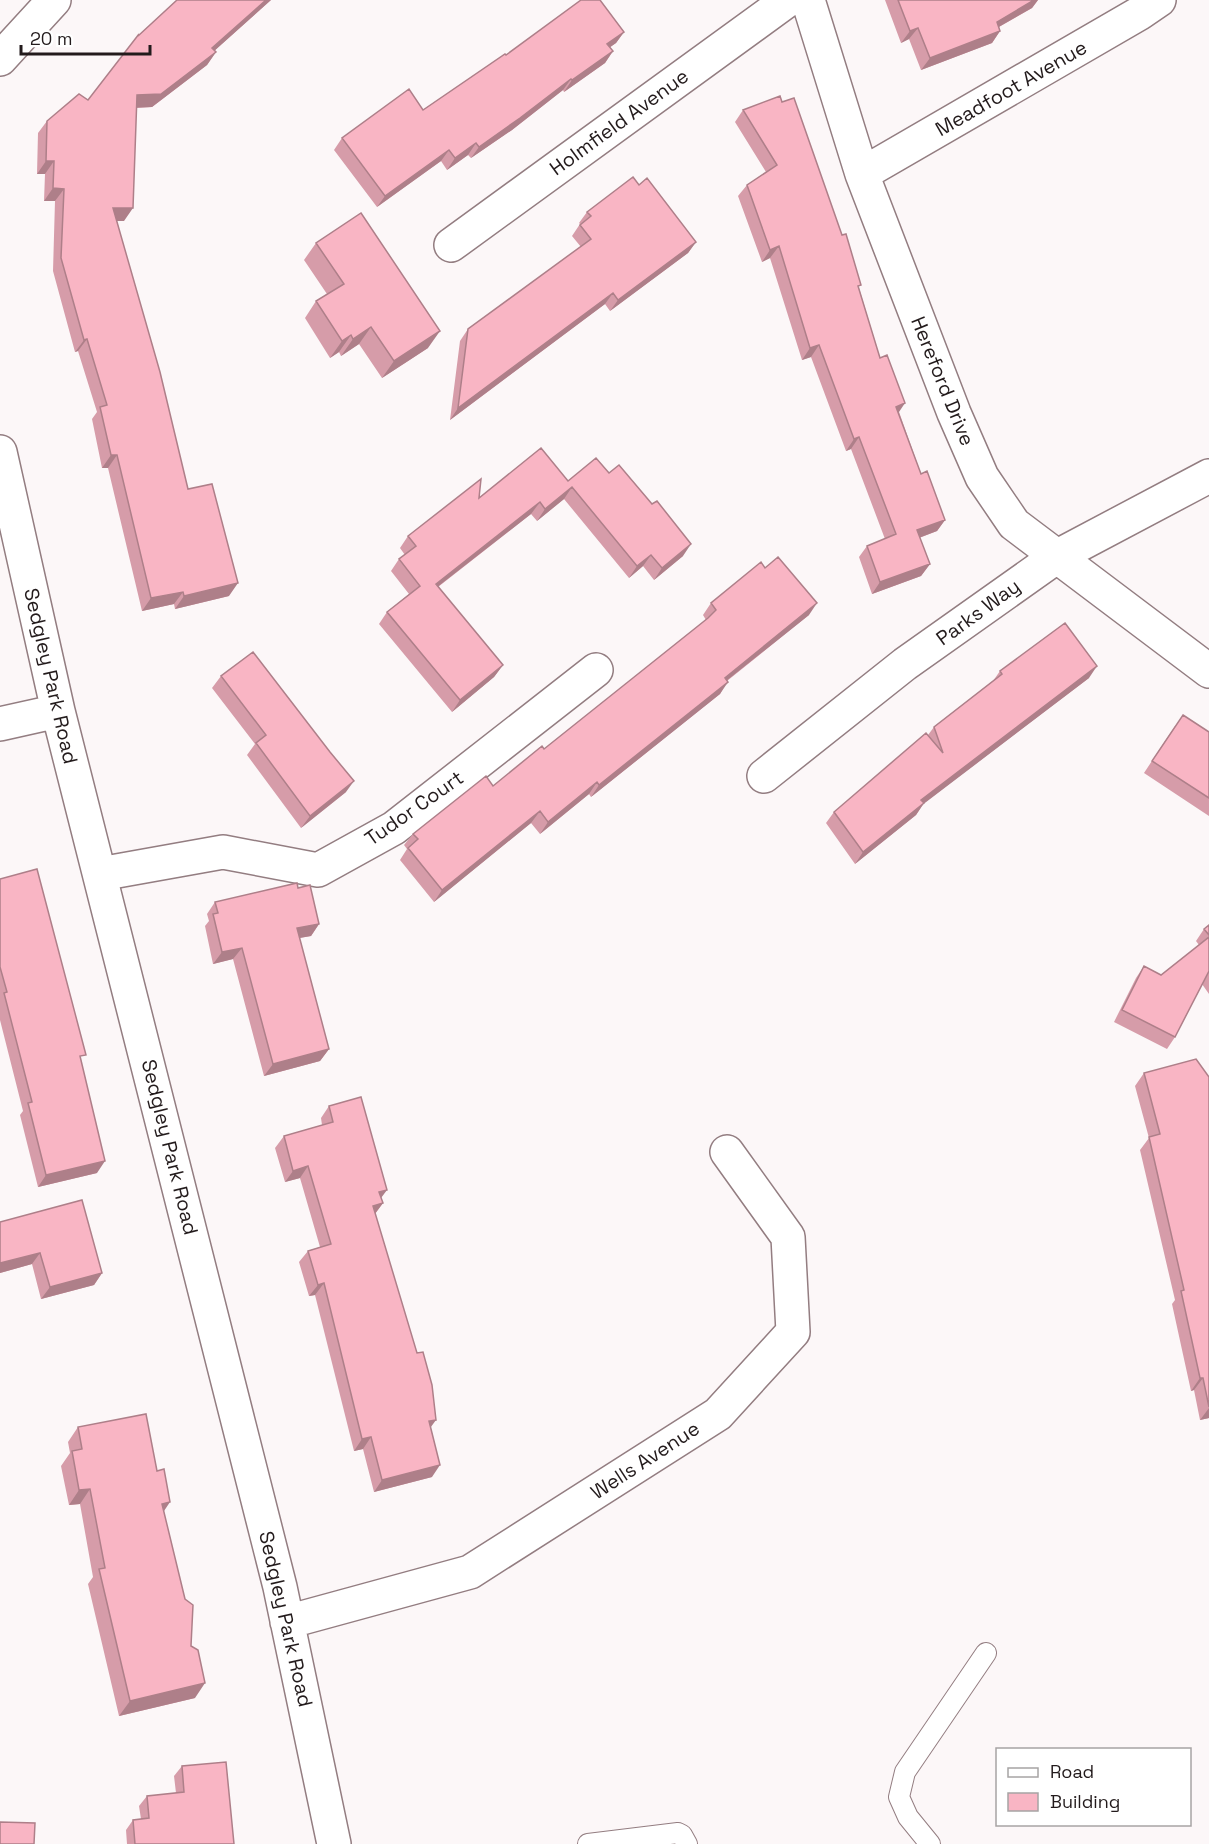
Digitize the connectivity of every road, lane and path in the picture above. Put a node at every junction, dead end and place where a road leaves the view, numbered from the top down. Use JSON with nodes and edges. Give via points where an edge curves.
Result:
{"nodes":[{"id":1,"x":54,"y":0,"type":"edge"},
{"id":2,"x":788,"y":0,"type":"edge"},
{"id":3,"x":808,"y":0,"type":"edge"},
{"id":4,"x":1159,"y":0,"type":"edge"},
{"id":5,"x":0,"y":59,"type":"edge"},
{"id":6,"x":862,"y":174,"type":"junction"},
{"id":7,"x":451,"y":245,"type":"dead end"},
{"id":8,"x":0,"y":452,"type":"edge"},
{"id":9,"x":1209,"y":476,"type":"edge"},
{"id":10,"x":1056,"y":557,"type":"junction"},
{"id":11,"x":596,"y":670,"type":"dead end"},
{"id":12,"x":1209,"y":671,"type":"edge"},
{"id":13,"x":58,"y":711,"type":"junction"},
{"id":14,"x":0,"y":723,"type":"edge"},
{"id":15,"x":764,"y":776,"type":"dead end"},
{"id":16,"x":100,"y":874,"type":"junction"},
{"id":17,"x":728,"y":1152,"type":"dead end"},
{"id":18,"x":287,"y":1622,"type":"junction"},
{"id":19,"x":986,"y":1653,"type":"dead end"},
{"id":20,"x":334,"y":1844,"type":"edge"},
{"id":21,"x":588,"y":1844,"type":"edge"},
{"id":22,"x":687,"y":1844,"type":"edge"},
{"id":23,"x":930,"y":1844,"type":"edge"}],
"edges":[{"from":1,"to":5,"type":"street"},
{"from":2,"to":7,"type":"street","name":"Holmfield Avenue"},
{"from":3,"to":6,"type":"street","name":"Hereford Drive"},
{"from":4,"to":6,"type":"street","name":"Meadfoot Avenue"},
{"from":6,"to":10,"type":"street","name":"Hereford Drive","via":[[982,477],[1014,524]]},
{"from":8,"to":13,"type":"street","name":"Sedgley Park Road"},
{"from":9,"to":10,"type":"street","name":"Parks Way"},
{"from":10,"to":12,"type":"street","name":"Hereford Drive"},
{"from":10,"to":15,"type":"street","name":"Parks Way","via":[[905,664]]},
{"from":11,"to":16,"type":"street","name":"Tudor Court","via":[[394,828],[318,870],[223,852]]},
{"from":13,"to":14,"type":"street"},
{"from":13,"to":16,"type":"street","name":"Sedgley Park Road"},
{"from":16,"to":18,"type":"street","name":"Sedgley Park Road"},
{"from":17,"to":18,"type":"street","name":"Wells Avenue","via":[[788,1237],[793,1332],[718,1414],[470,1572]]},
{"from":18,"to":20,"type":"street","name":"Sedgley Park Road"},
{"from":19,"to":23,"type":"lane","via":[[905,1772],[899,1797],[908,1817]]},
{"from":21,"to":22,"type":"lane","via":[[678,1833]]}]}
